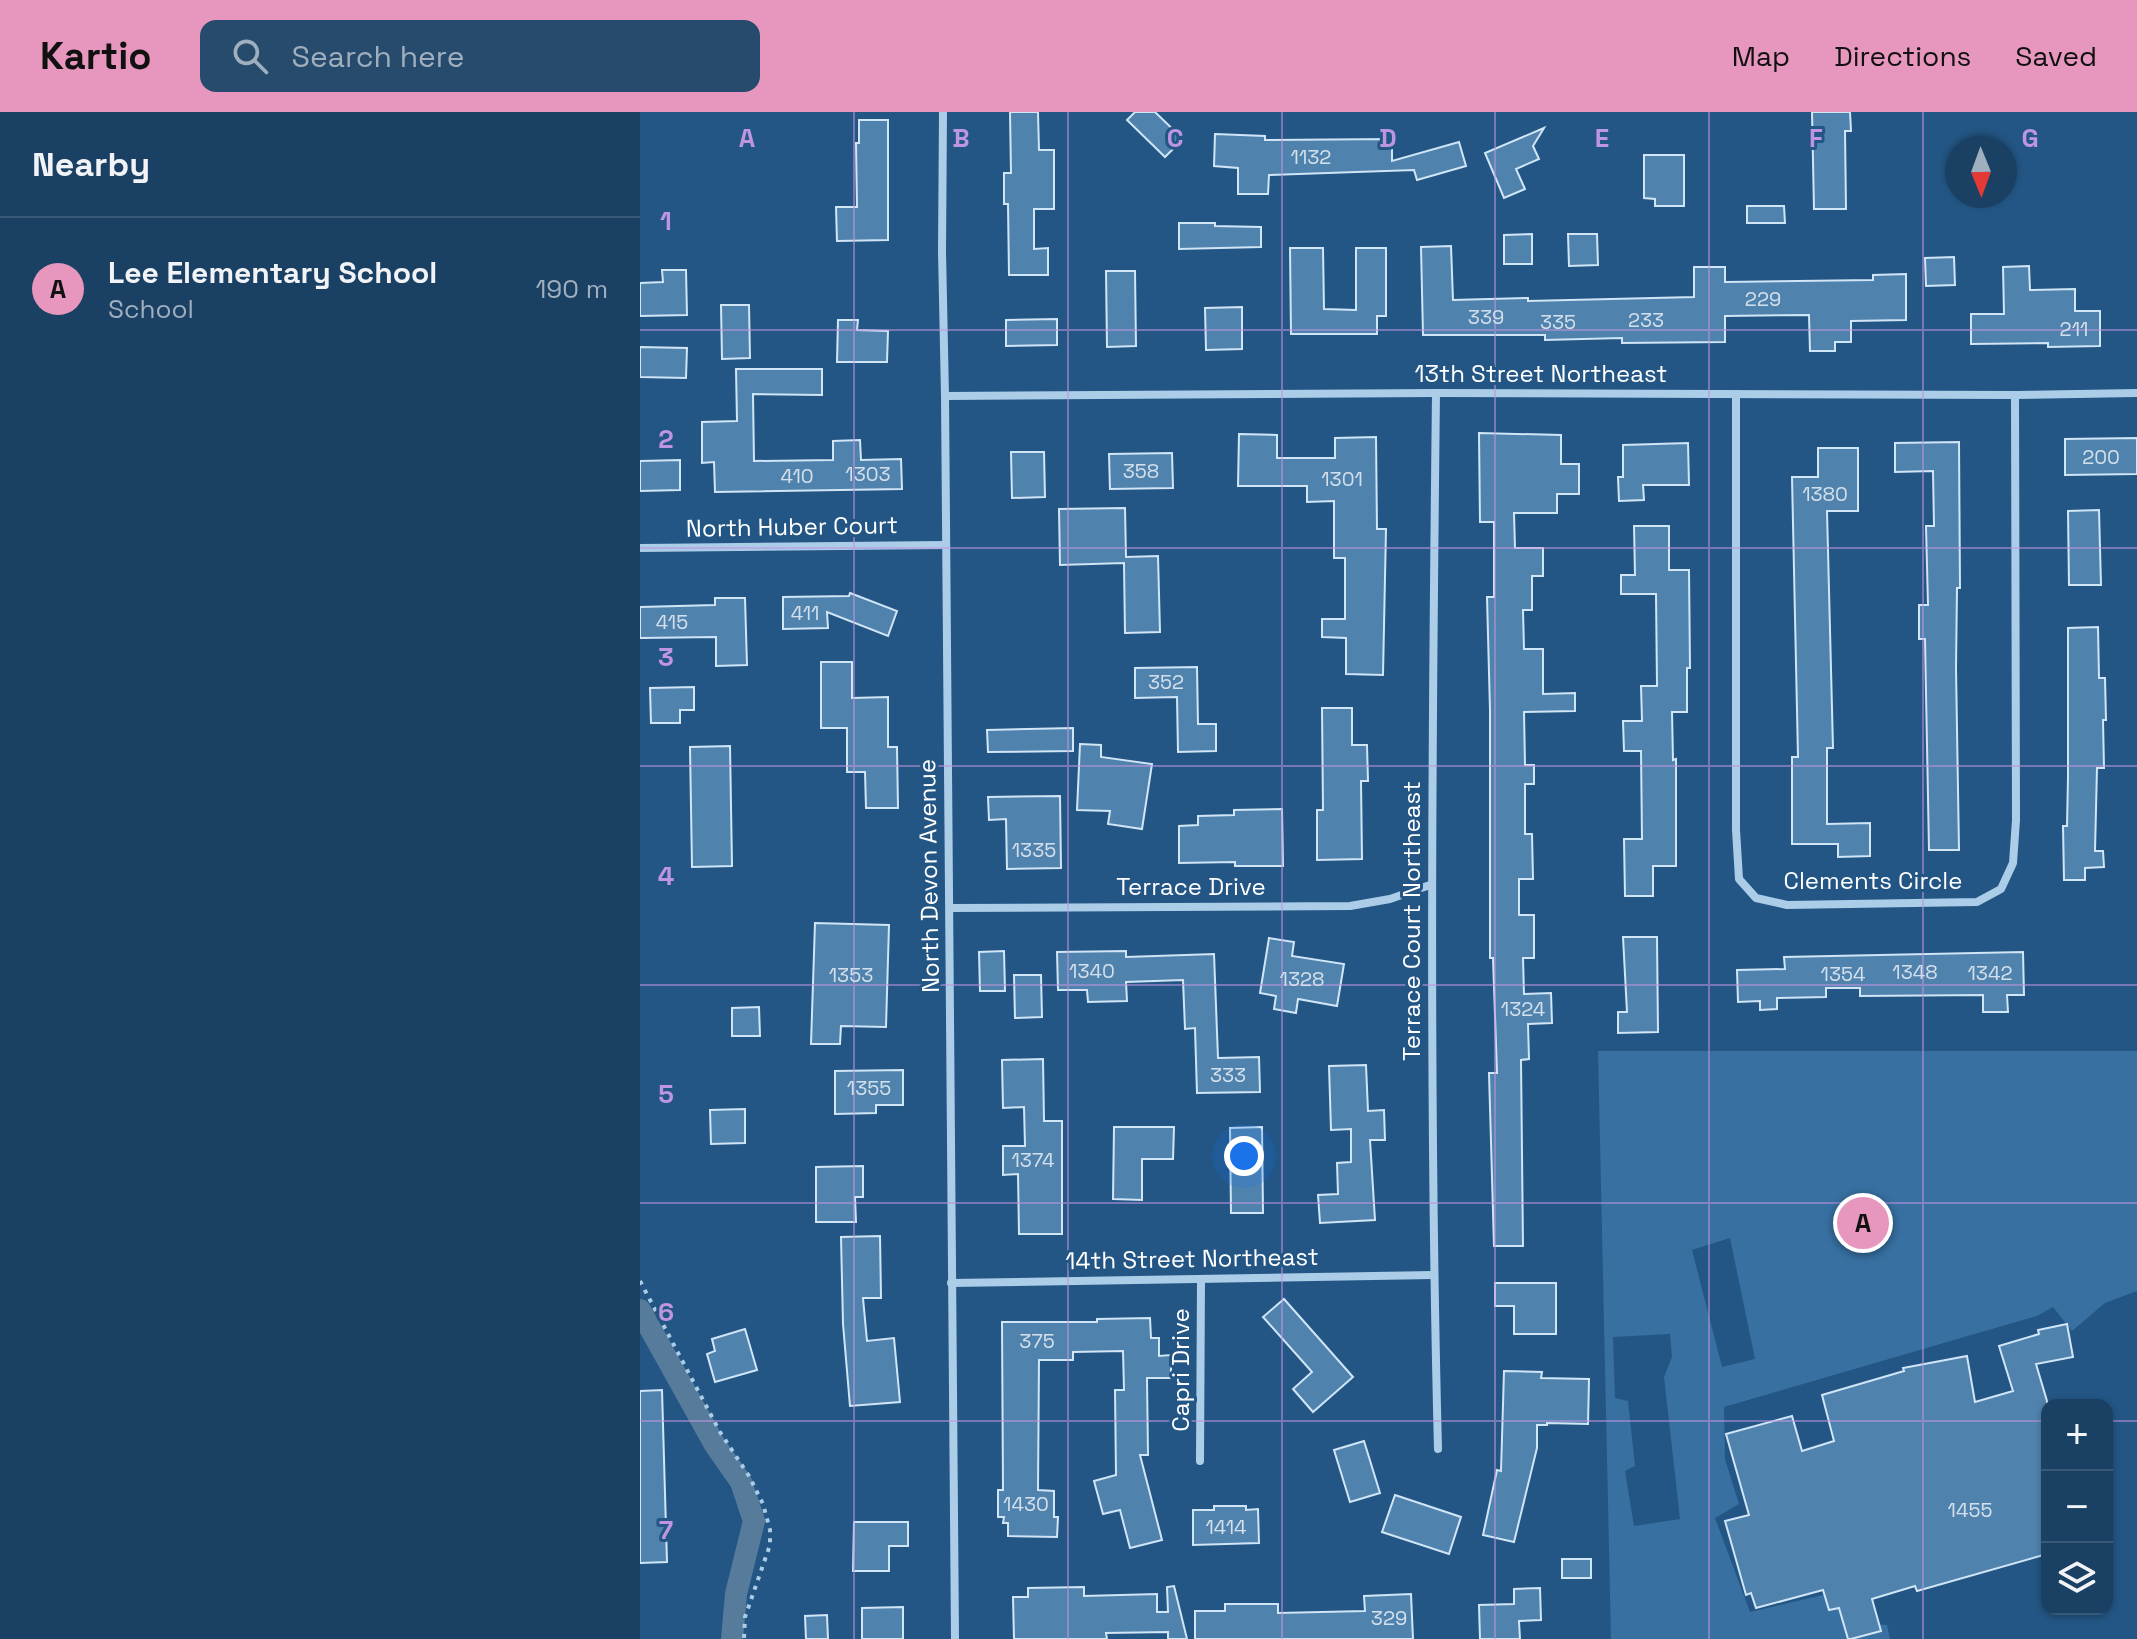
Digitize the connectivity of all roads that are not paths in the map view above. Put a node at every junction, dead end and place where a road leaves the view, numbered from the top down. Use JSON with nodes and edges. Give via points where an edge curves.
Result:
{"nodes":[{"id":1,"x":943,"y":112,"type":"edge"},
{"id":2,"x":1436,"y":393,"type":"junction"},
{"id":3,"x":2137,"y":393,"type":"edge"},
{"id":4,"x":1736,"y":394,"type":"junction"},
{"id":5,"x":2015,"y":395,"type":"junction"},
{"id":6,"x":945,"y":396,"type":"junction"},
{"id":7,"x":945,"y":545,"type":"junction"},
{"id":8,"x":640,"y":548,"type":"edge"},
{"id":9,"x":1430,"y":885,"type":"junction"},
{"id":10,"x":950,"y":908,"type":"junction"},
{"id":11,"x":1433,"y":1275,"type":"junction"},
{"id":12,"x":1201,"y":1279,"type":"junction"},
{"id":13,"x":951,"y":1283,"type":"junction"},
{"id":14,"x":1438,"y":1449,"type":"dead end"},
{"id":15,"x":1200,"y":1461,"type":"dead end"},
{"id":16,"x":955,"y":1639,"type":"edge"}],
"edges":[{"from":1,"to":6,"type":"street","name":"North Devon Avenue"},
{"from":2,"to":4,"type":"street","name":"13th Street Northeast"},
{"from":2,"to":6,"type":"street","name":"13th Street Northeast"},
{"from":2,"to":9,"type":"street","name":"Terrace Court Northeast"},
{"from":3,"to":5,"type":"street","name":"13th Street Northeast"},
{"from":4,"to":5,"type":"street","name":"13th Street Northeast"},
{"from":4,"to":5,"type":"street","name":"Clements Circle","via":[[1739,879],[1756,898],[1787,905],[1977,902],[2001,889],[2013,863]]},
{"from":6,"to":7,"type":"street","name":"North Devon Avenue"},
{"from":7,"to":8,"type":"street","name":"North Huber Court"},
{"from":7,"to":10,"type":"street","name":"North Devon Avenue"},
{"from":9,"to":10,"type":"street","name":"Terrace Drive","via":[[1350,906]]},
{"from":9,"to":11,"type":"street","name":"Terrace Court Northeast"},
{"from":10,"to":13,"type":"street","name":"North Devon Avenue"},
{"from":11,"to":12,"type":"street","name":"14th Street Northeast"},
{"from":11,"to":14,"type":"street","name":"Terrace Court Northeast"},
{"from":12,"to":13,"type":"street","name":"14th Street Northeast"},
{"from":12,"to":15,"type":"street","name":"Capri Drive"},
{"from":13,"to":16,"type":"street","name":"North Devon Avenue"}]}
